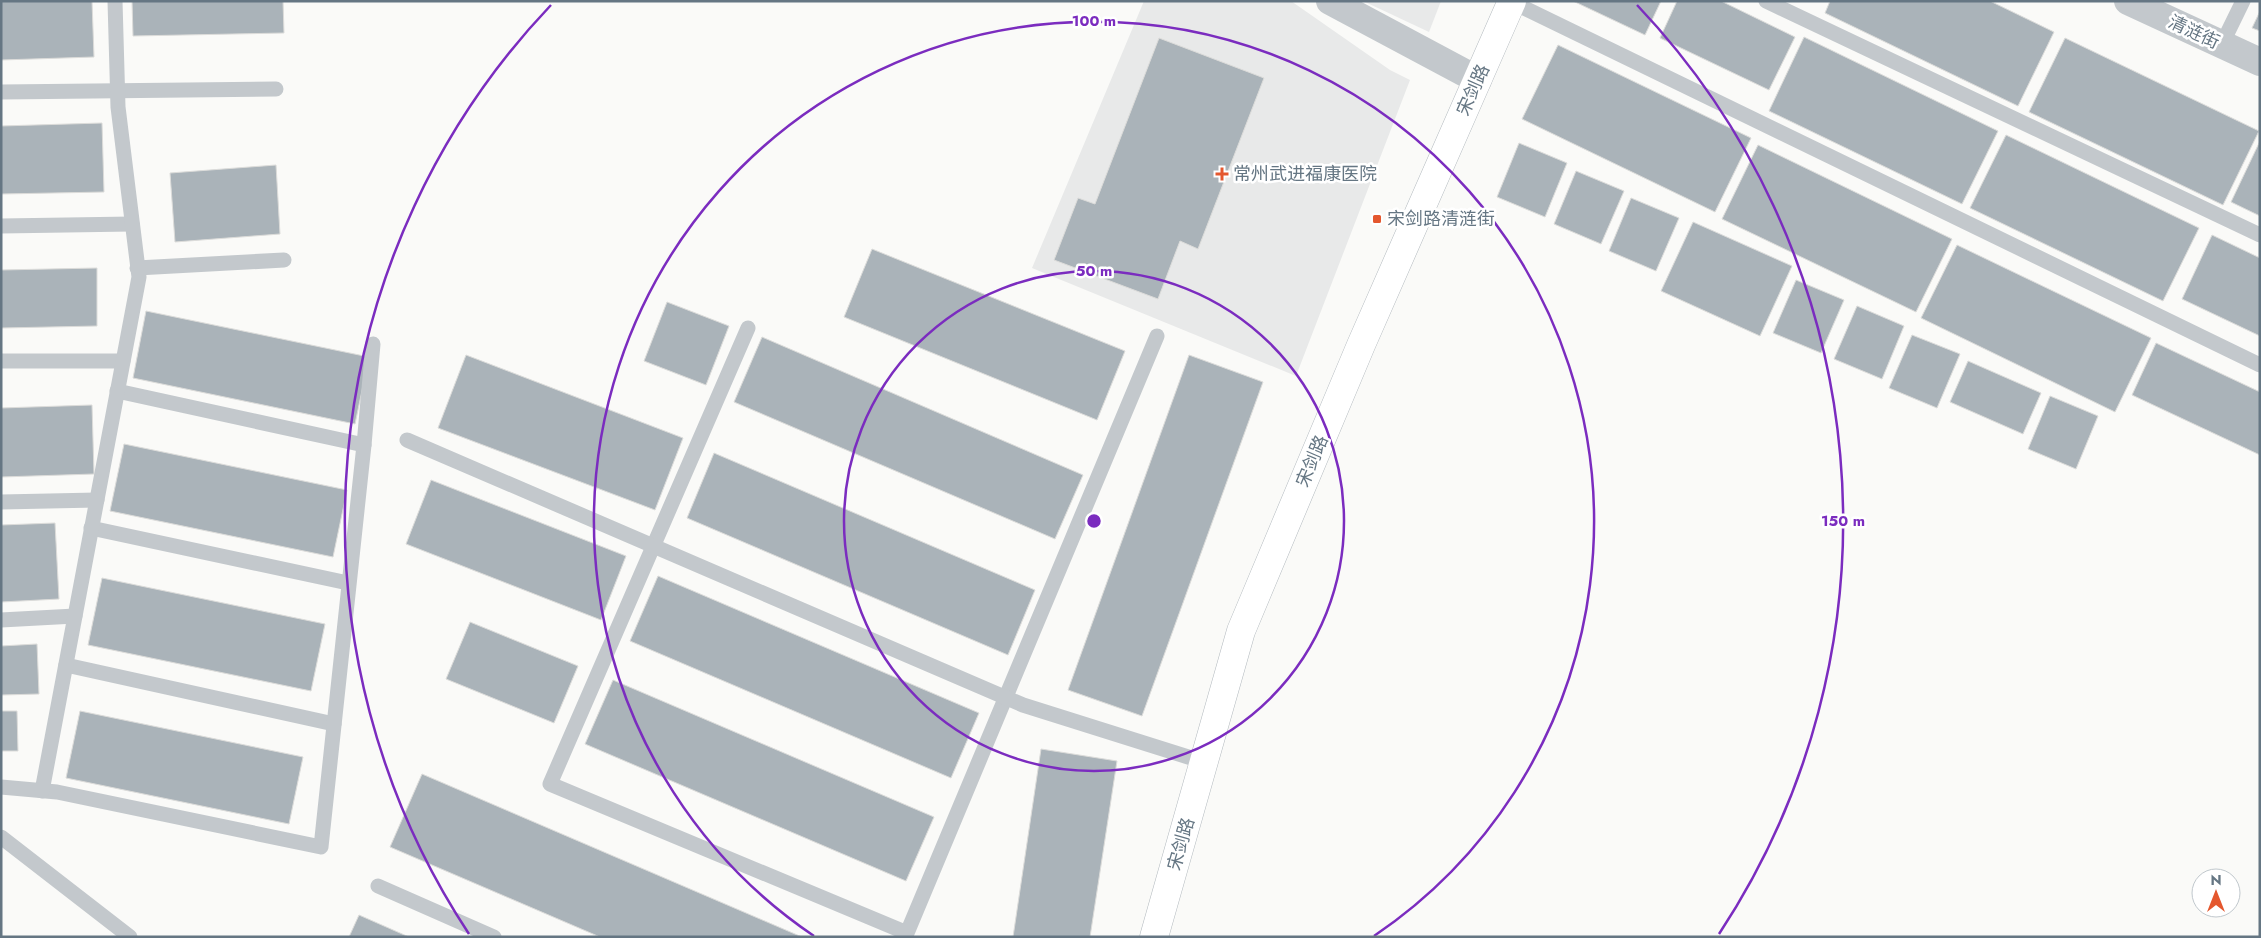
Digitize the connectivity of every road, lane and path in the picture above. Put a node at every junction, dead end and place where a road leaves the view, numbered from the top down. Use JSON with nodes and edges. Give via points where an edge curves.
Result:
{"nodes":[{"id":1,"x":115,"y":1,"type":"edge"},
{"id":2,"x":1330,"y":1,"type":"edge"},
{"id":3,"x":1512,"y":1,"type":"edge"},
{"id":4,"x":1766,"y":1,"type":"edge"},
{"id":5,"x":2128,"y":1,"type":"edge"},
{"id":6,"x":2243,"y":1,"type":"edge"},
{"id":7,"x":2222,"y":44,"type":"junction"},
{"id":8,"x":2260,"y":62,"type":"edge"},
{"id":9,"x":1478,"y":80,"type":"junction"},
{"id":10,"x":276,"y":89,"type":"dead end"},
{"id":11,"x":117,"y":90,"type":"junction"},
{"id":12,"x":1,"y":92,"type":"edge"},
{"id":13,"x":132,"y":224,"type":"junction"},
{"id":14,"x":1,"y":226,"type":"edge"},
{"id":15,"x":2260,"y":235,"type":"edge"},
{"id":16,"x":284,"y":260,"type":"dead end"},
{"id":17,"x":137,"y":268,"type":"junction"},
{"id":18,"x":748,"y":328,"type":"dead end"},
{"id":19,"x":1157,"y":336,"type":"dead end"},
{"id":20,"x":373,"y":344,"type":"dead end"},
{"id":21,"x":123,"y":361,"type":"junction"},
{"id":22,"x":1,"y":362,"type":"edge"},
{"id":23,"x":2260,"y":365,"type":"edge"},
{"id":24,"x":117,"y":391,"type":"junction"},
{"id":25,"x":407,"y":440,"type":"dead end"},
{"id":26,"x":364,"y":445,"type":"junction"},
{"id":27,"x":96,"y":500,"type":"junction"},
{"id":28,"x":1,"y":502,"type":"edge"},
{"id":29,"x":91,"y":528,"type":"junction"},
{"id":30,"x":653,"y":546,"type":"junction"},
{"id":31,"x":348,"y":583,"type":"junction"},
{"id":32,"x":75,"y":616,"type":"junction"},
{"id":33,"x":1,"y":620,"type":"edge"},
{"id":34,"x":66,"y":665,"type":"junction"},
{"id":35,"x":1006,"y":698,"type":"junction"},
{"id":36,"x":334,"y":724,"type":"junction"},
{"id":37,"x":1204,"y":762,"type":"junction"},
{"id":38,"x":1,"y":787,"type":"edge"},
{"id":39,"x":42,"y":791,"type":"junction"},
{"id":40,"x":1,"y":837,"type":"edge"},
{"id":41,"x":378,"y":886,"type":"dead end"},
{"id":42,"x":130,"y":937,"type":"edge"},
{"id":43,"x":494,"y":937,"type":"edge"},
{"id":44,"x":1154,"y":937,"type":"edge"}],
"edges":[{"from":1,"to":11,"type":"lane"},
{"from":2,"to":9,"type":"street"},
{"from":3,"to":9,"type":"main road","name":"宋剑路"},
{"from":3,"to":23,"type":"lane"},
{"from":4,"to":15,"type":"lane"},
{"from":5,"to":7,"type":"street","name":"清涟街"},
{"from":6,"to":7,"type":"lane"},
{"from":7,"to":8,"type":"street","name":"清涟街"},
{"from":9,"to":37,"type":"main road","name":"宋剑路","via":[[1361,344],[1240,631]]},
{"from":10,"to":11,"type":"lane"},
{"from":11,"to":12,"type":"lane"},
{"from":11,"to":13,"type":"lane"},
{"from":13,"to":14,"type":"lane"},
{"from":13,"to":17,"type":"lane"},
{"from":16,"to":17,"type":"lane"},
{"from":17,"to":21,"type":"lane","via":[[139,277]]},
{"from":18,"to":30,"type":"lane"},
{"from":19,"to":35,"type":"lane"},
{"from":20,"to":26,"type":"lane"},
{"from":21,"to":22,"type":"lane"},
{"from":21,"to":24,"type":"lane"},
{"from":24,"to":26,"type":"lane"},
{"from":24,"to":27,"type":"lane"},
{"from":25,"to":30,"type":"lane"},
{"from":26,"to":31,"type":"lane"},
{"from":27,"to":28,"type":"lane"},
{"from":27,"to":29,"type":"lane"},
{"from":29,"to":31,"type":"lane"},
{"from":29,"to":32,"type":"lane"},
{"from":30,"to":35,"type":"lane"},
{"from":30,"to":35,"type":"lane","via":[[550,784],[907,933]]},
{"from":31,"to":36,"type":"lane"},
{"from":32,"to":33,"type":"lane"},
{"from":32,"to":34,"type":"lane"},
{"from":34,"to":36,"type":"lane"},
{"from":34,"to":39,"type":"lane"},
{"from":35,"to":37,"type":"lane"},
{"from":36,"to":39,"type":"lane","via":[[321,848]]},
{"from":37,"to":44,"type":"main road","name":"宋剑路"},
{"from":38,"to":39,"type":"lane"},
{"from":40,"to":42,"type":"lane"},
{"from":41,"to":43,"type":"lane"}]}
